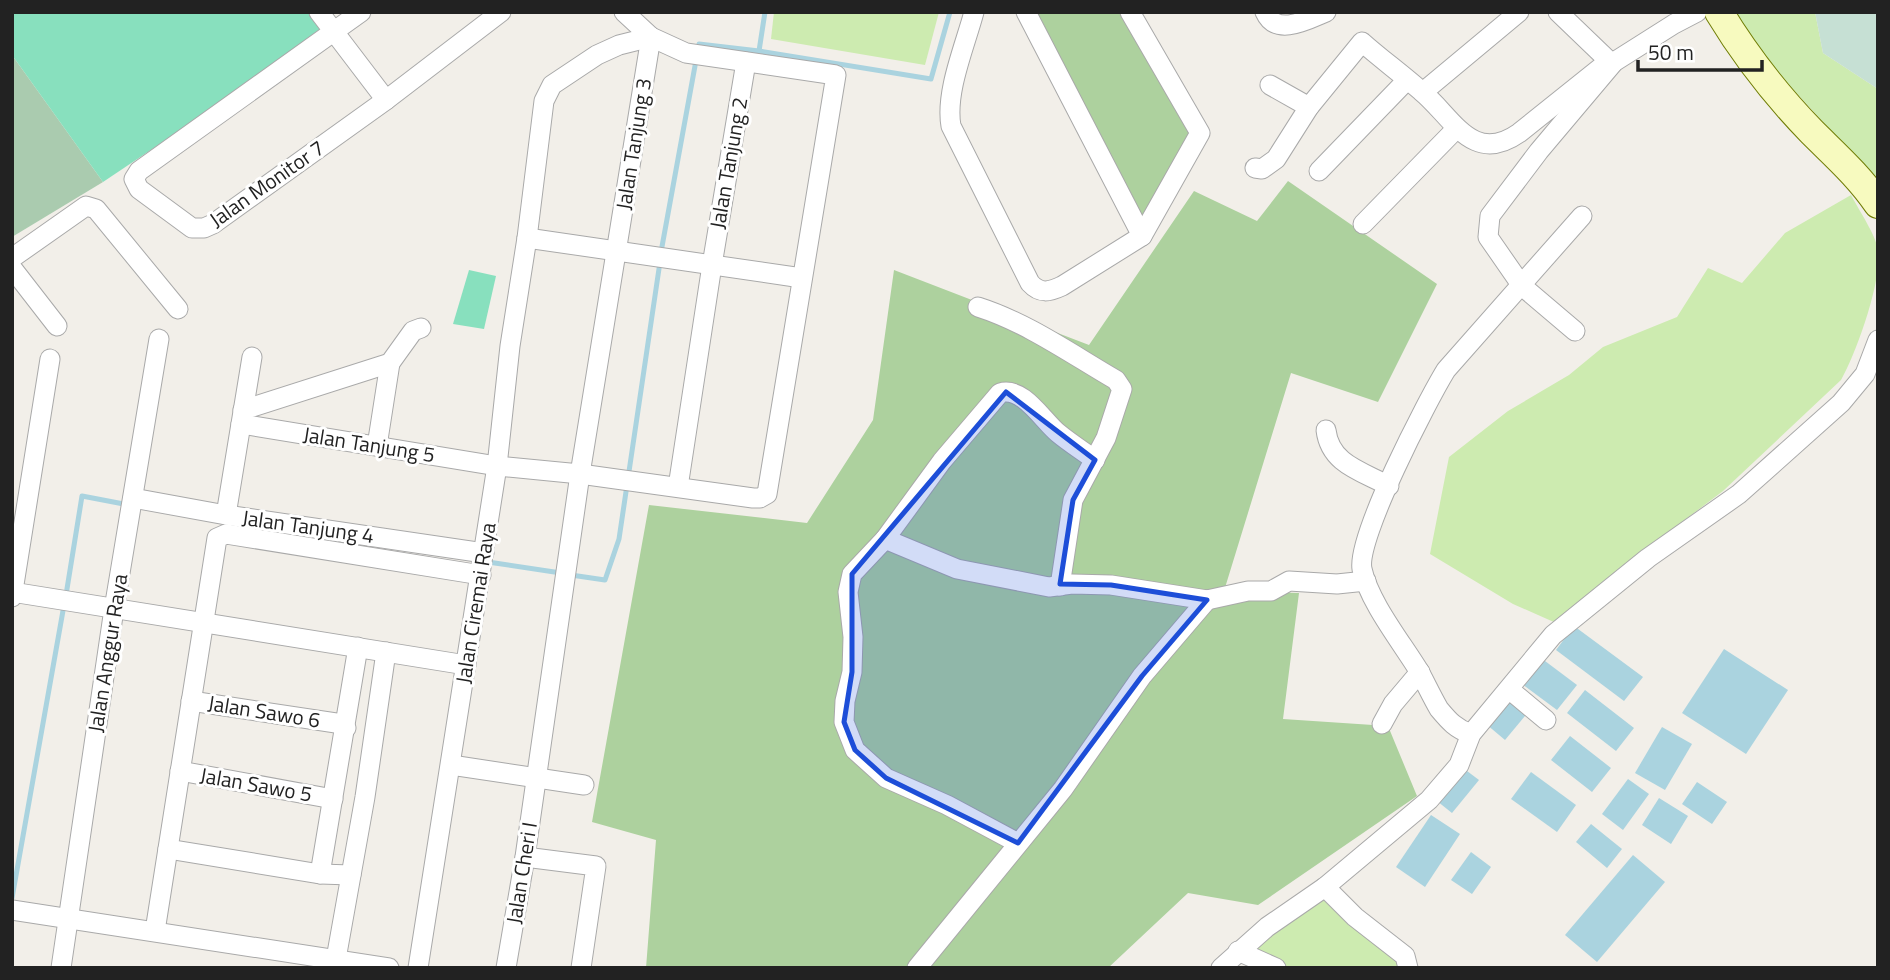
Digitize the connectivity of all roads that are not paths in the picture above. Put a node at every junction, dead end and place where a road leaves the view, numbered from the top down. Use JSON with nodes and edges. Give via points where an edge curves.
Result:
{"nodes":[{"id":1,"x":319,"y":12,"type":"edge"},
{"id":2,"x":361,"y":12,"type":"edge"},
{"id":3,"x":501,"y":12,"type":"edge"},
{"id":4,"x":624,"y":12,"type":"edge"},
{"id":5,"x":974,"y":12,"type":"edge"},
{"id":6,"x":1026,"y":12,"type":"edge"},
{"id":7,"x":1130,"y":12,"type":"edge"},
{"id":8,"x":1265,"y":12,"type":"edge"},
{"id":9,"x":1326,"y":12,"type":"edge"},
{"id":10,"x":1519,"y":12,"type":"edge"},
{"id":11,"x":1558,"y":12,"type":"edge"},
{"id":12,"x":1697,"y":12,"type":"edge"},
{"id":13,"x":1719,"y":12,"type":"edge"},
{"id":14,"x":334,"y":32,"type":"junction"},
{"id":15,"x":651,"y":37,"type":"junction"},
{"id":16,"x":746,"y":62,"type":"junction"},
{"id":17,"x":1611,"y":62,"type":"junction"},
{"id":18,"x":1406,"y":80,"type":"junction"},
{"id":19,"x":1270,"y":85,"type":"dead end"},
{"id":20,"x":1423,"y":92,"type":"junction"},
{"id":21,"x":386,"y":100,"type":"junction"},
{"id":22,"x":1309,"y":107,"type":"junction"},
{"id":23,"x":1456,"y":129,"type":"junction"},
{"id":24,"x":1255,"y":168,"type":"dead end"},
{"id":25,"x":1319,"y":171,"type":"dead end"},
{"id":26,"x":1878,"y":204,"type":"edge"},
{"id":27,"x":1582,"y":216,"type":"dead end"},
{"id":28,"x":1363,"y":224,"type":"dead end"},
{"id":29,"x":1142,"y":236,"type":"junction"},
{"id":30,"x":527,"y":238,"type":"junction"},
{"id":31,"x":616,"y":251,"type":"junction"},
{"id":32,"x":12,"y":258,"type":"edge"},
{"id":33,"x":712,"y":265,"type":"junction"},
{"id":34,"x":12,"y":268,"type":"edge"},
{"id":35,"x":802,"y":278,"type":"junction"},
{"id":36,"x":1522,"y":286,"type":"junction"},
{"id":37,"x":978,"y":307,"type":"dead end"},
{"id":38,"x":178,"y":309,"type":"dead end"},
{"id":39,"x":57,"y":326,"type":"dead end"},
{"id":40,"x":421,"y":328,"type":"dead end"},
{"id":41,"x":1576,"y":331,"type":"dead end"},
{"id":42,"x":159,"y":339,"type":"dead end"},
{"id":43,"x":1878,"y":340,"type":"edge"},
{"id":44,"x":252,"y":357,"type":"dead end"},
{"id":45,"x":50,"y":359,"type":"dead end"},
{"id":46,"x":390,"y":363,"type":"junction"},
{"id":47,"x":242,"y":417,"type":"junction"},
{"id":48,"x":1326,"y":430,"type":"dead end"},
{"id":49,"x":377,"y":446,"type":"junction"},
{"id":50,"x":1095,"y":460,"type":"junction"},
{"id":51,"x":497,"y":466,"type":"junction"},
{"id":52,"x":580,"y":474,"type":"junction"},
{"id":53,"x":1389,"y":486,"type":"junction"},
{"id":54,"x":678,"y":487,"type":"junction"},
{"id":55,"x":20,"y":505,"type":"edge"},
{"id":56,"x":132,"y":506,"type":"junction"},
{"id":57,"x":226,"y":515,"type":"junction"},
{"id":58,"x":885,"y":539,"type":"junction"},
{"id":59,"x":482,"y":564,"type":"junction"},
{"id":60,"x":1366,"y":581,"type":"junction"},
{"id":61,"x":1060,"y":586,"type":"junction"},
{"id":62,"x":13,"y":594,"type":"edge"},
{"id":63,"x":1207,"y":600,"type":"junction"},
{"id":64,"x":114,"y":609,"type":"junction"},
{"id":65,"x":204,"y":623,"type":"junction"},
{"id":66,"x":358,"y":647,"type":"junction"},
{"id":67,"x":386,"y":652,"type":"junction"},
{"id":68,"x":466,"y":665,"type":"junction"},
{"id":69,"x":1420,"y":672,"type":"junction"},
{"id":70,"x":1510,"y":690,"type":"junction"},
{"id":71,"x":191,"y":701,"type":"junction"},
{"id":72,"x":1546,"y":720,"type":"dead end"},
{"id":73,"x":1382,"y":724,"type":"dead end"},
{"id":74,"x":341,"y":725,"type":"junction"},
{"id":75,"x":1471,"y":734,"type":"junction"},
{"id":76,"x":451,"y":765,"type":"junction"},
{"id":77,"x":180,"y":771,"type":"junction"},
{"id":78,"x":537,"y":779,"type":"junction"},
{"id":79,"x":584,"y":785,"type":"dead end"},
{"id":80,"x":333,"y":799,"type":"junction"},
{"id":81,"x":1018,"y":843,"type":"junction"},
{"id":82,"x":168,"y":849,"type":"junction"},
{"id":83,"x":525,"y":857,"type":"junction"},
{"id":84,"x":320,"y":874,"type":"junction"},
{"id":85,"x":351,"y":875,"type":"junction"},
{"id":86,"x":1325,"y":887,"type":"junction"},
{"id":87,"x":16,"y":911,"type":"edge"},
{"id":88,"x":69,"y":919,"type":"junction"},
{"id":89,"x":155,"y":931,"type":"junction"},
{"id":90,"x":1238,"y":951,"type":"junction"},
{"id":91,"x":336,"y":959,"type":"junction"},
{"id":92,"x":61,"y":968,"type":"edge"},
{"id":93,"x":388,"y":968,"type":"edge"},
{"id":94,"x":418,"y":968,"type":"edge"},
{"id":95,"x":506,"y":968,"type":"edge"},
{"id":96,"x":581,"y":968,"type":"edge"},
{"id":97,"x":917,"y":968,"type":"edge"},
{"id":98,"x":1221,"y":968,"type":"edge"},
{"id":99,"x":1276,"y":968,"type":"edge"},
{"id":100,"x":1408,"y":968,"type":"edge"}],
"edges":[{"from":1,"to":14,"type":"street"},
{"from":2,"to":14,"type":"street"},
{"from":3,"to":21,"type":"street","name":"Jalan Monitor 7"},
{"from":4,"to":15,"type":"street"},
{"from":5,"to":29,"type":"street","via":[[952,94],[951,126],[1030,283],[1036,289],[1052,291]]},
{"from":6,"to":29,"type":"street"},
{"from":7,"to":29,"type":"street","via":[[1200,133]]},
{"from":8,"to":9,"type":"street","via":[[1279,25],[1302,23]]},
{"from":10,"to":20,"type":"street"},
{"from":11,"to":17,"type":"street"},
{"from":12,"to":17,"type":"street"},
{"from":13,"to":26,"type":"street","via":[[1792,110],[1859,178]]},
{"from":14,"to":21,"type":"street"},
{"from":14,"to":21,"type":"street","name":"Jalan Monitor 7","via":[[139,171],[134,179],[139,189],[191,228],[204,228]]},
{"from":15,"to":16,"type":"street","via":[[693,54]]},
{"from":15,"to":30,"type":"street","via":[[597,55],[547,91]]},
{"from":15,"to":31,"type":"street","name":"Jalan Tanjung 3"},
{"from":16,"to":33,"type":"street","name":"Jalan Tanjung 2"},
{"from":16,"to":35,"type":"street","via":[[836,75]]},
{"from":17,"to":23,"type":"street","via":[[1509,140],[1488,143]]},
{"from":17,"to":36,"type":"street","via":[[1490,216],[1488,237]]},
{"from":18,"to":20,"type":"street"},
{"from":18,"to":22,"type":"street","via":[[1362,42]]},
{"from":18,"to":25,"type":"street"},
{"from":19,"to":22,"type":"street"},
{"from":20,"to":23,"type":"street"},
{"from":22,"to":24,"type":"street","via":[[1276,159],[1262,169]]},
{"from":23,"to":28,"type":"street"},
{"from":27,"to":36,"type":"street"},
{"from":30,"to":31,"type":"street"},
{"from":30,"to":51,"type":"street","name":"Jalan Ciremai Raya"},
{"from":31,"to":33,"type":"street"},
{"from":31,"to":52,"type":"street","name":"Jalan Tanjung 3"},
{"from":32,"to":38,"type":"street","via":[[86,206],[91,207]]},
{"from":33,"to":35,"type":"street"},
{"from":33,"to":54,"type":"street","name":"Jalan Tanjung 2"},
{"from":34,"to":39,"type":"street"},
{"from":35,"to":54,"type":"street","name":"Jalan Tanjung 5","via":[[767,494],[753,498]]},
{"from":36,"to":41,"type":"street"},
{"from":36,"to":53,"type":"street","via":[[1446,370]]},
{"from":37,"to":50,"type":"street","via":[[1023,325],[1121,384]]},
{"from":40,"to":46,"type":"street","via":[[413,331]]},
{"from":42,"to":56,"type":"street","name":"Jalan Anggur Raya"},
{"from":43,"to":70,"type":"street","via":[[1865,374],[1841,403],[1739,494],[1566,623]]},
{"from":44,"to":47,"type":"street"},
{"from":45,"to":55,"type":"street"},
{"from":46,"to":47,"type":"street"},
{"from":46,"to":49,"type":"street"},
{"from":47,"to":49,"type":"street","name":"Jalan Tanjung 5"},
{"from":47,"to":57,"type":"street"},
{"from":48,"to":53,"type":"street","via":[[1327,442],[1339,460]]},
{"from":49,"to":51,"type":"street","name":"Jalan Tanjung 5"},
{"from":50,"to":58,"type":"street","via":[[1057,433],[1016,394],[1000,393]]},
{"from":50,"to":61,"type":"street","via":[[1073,500]]},
{"from":51,"to":52,"type":"street","name":"Jalan Tanjung 5"},
{"from":51,"to":59,"type":"street","name":"Jalan Ciremai Raya"},
{"from":52,"to":54,"type":"street","name":"Jalan Tanjung 5"},
{"from":52,"to":78,"type":"street","name":"Jalan Cheri I"},
{"from":53,"to":60,"type":"street","via":[[1361,555]]},
{"from":55,"to":62,"type":"street"},
{"from":56,"to":57,"type":"street","name":"Jalan Tanjung 4"},
{"from":56,"to":64,"type":"street","name":"Jalan Anggur Raya"},
{"from":57,"to":59,"type":"street","name":"Jalan Tanjung 4"},
{"from":58,"to":61,"type":"street","via":[[957,569],[1037,586]]},
{"from":58,"to":81,"type":"street","via":[[852,574],[848,592],[852,672],[844,722],[855,750],[886,778]]},
{"from":59,"to":65,"type":"street","via":[[226,534],[217,538]]},
{"from":59,"to":68,"type":"street","name":"Jalan Ciremai Raya"},
{"from":60,"to":63,"type":"street","via":[[1289,581],[1271,591]]},
{"from":60,"to":69,"type":"street"},
{"from":61,"to":63,"type":"street","via":[[1111,585]]},
{"from":62,"to":64,"type":"street"},
{"from":63,"to":81,"type":"street","via":[[1142,676],[1082,763]]},
{"from":64,"to":65,"type":"street"},
{"from":64,"to":88,"type":"street","name":"Jalan Anggur Raya"},
{"from":65,"to":66,"type":"street"},
{"from":65,"to":71,"type":"street"},
{"from":66,"to":67,"type":"street"},
{"from":66,"to":74,"type":"street"},
{"from":67,"to":68,"type":"street"},
{"from":67,"to":85,"type":"street"},
{"from":68,"to":76,"type":"street","name":"Jalan Ciremai Raya"},
{"from":69,"to":73,"type":"street"},
{"from":69,"to":75,"type":"street","via":[[1451,723]]},
{"from":70,"to":72,"type":"street"},
{"from":70,"to":75,"type":"street"},
{"from":71,"to":74,"type":"street","name":"Jalan Sawo 6"},
{"from":71,"to":77,"type":"street"},
{"from":74,"to":80,"type":"street"},
{"from":75,"to":86,"type":"street","via":[[1460,765],[1429,800]]},
{"from":76,"to":78,"type":"street"},
{"from":76,"to":94,"type":"street","name":"Jalan Ciremai Raya"},
{"from":77,"to":80,"type":"street","name":"Jalan Sawo 5"},
{"from":77,"to":82,"type":"street"},
{"from":78,"to":79,"type":"street"},
{"from":78,"to":83,"type":"street","name":"Jalan Cheri I"},
{"from":80,"to":84,"type":"street"},
{"from":81,"to":97,"type":"street"},
{"from":82,"to":84,"type":"street"},
{"from":82,"to":89,"type":"street"},
{"from":83,"to":95,"type":"street","name":"Jalan Cheri I"},
{"from":83,"to":96,"type":"street","via":[[596,866]]},
{"from":84,"to":85,"type":"street"},
{"from":85,"to":91,"type":"street"},
{"from":86,"to":90,"type":"street"},
{"from":86,"to":100,"type":"street","via":[[1405,956]]},
{"from":87,"to":88,"type":"street"},
{"from":88,"to":89,"type":"street"},
{"from":88,"to":92,"type":"street","name":"Jalan Anggur Raya"},
{"from":89,"to":91,"type":"street"},
{"from":90,"to":98,"type":"street"},
{"from":90,"to":99,"type":"street"},
{"from":91,"to":93,"type":"street"}]}
